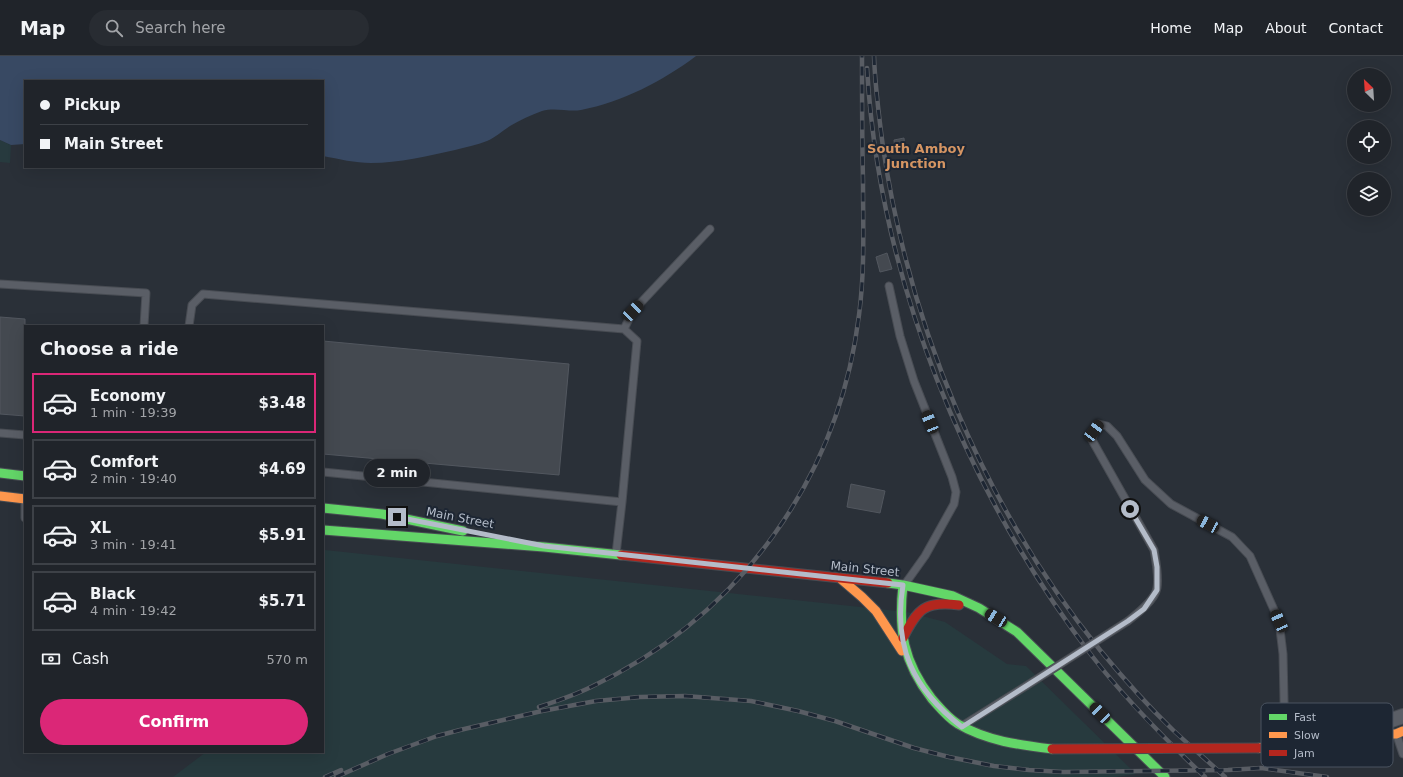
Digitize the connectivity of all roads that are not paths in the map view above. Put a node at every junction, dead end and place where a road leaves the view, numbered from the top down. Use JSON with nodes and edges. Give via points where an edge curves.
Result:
{"nodes":[{"id":1,"x":710,"y":229,"type":"dead end"},
{"id":2,"x":0,"y":284,"type":"edge"},
{"id":3,"x":889,"y":286,"type":"dead end"},
{"id":4,"x":144,"y":325,"type":"edge"},
{"id":5,"x":189,"y":325,"type":"edge"},
{"id":6,"x":624,"y":329,"type":"junction"},
{"id":7,"x":0,"y":433,"type":"edge"},
{"id":8,"x":24,"y":435,"type":"edge"},
{"id":9,"x":324,"y":472,"type":"edge"},
{"id":10,"x":0,"y":473,"type":"edge"},
{"id":11,"x":24,"y":476,"type":"edge"},
{"id":12,"x":0,"y":496,"type":"edge"},
{"id":13,"x":24,"y":499,"type":"edge"},
{"id":14,"x":622,"y":502,"type":"junction"},
{"id":15,"x":324,"y":508,"type":"edge"},
{"id":16,"x":324,"y":530,"type":"edge"},
{"id":17,"x":544,"y":546,"type":"junction"},
{"id":18,"x":616,"y":554,"type":"junction"},
{"id":19,"x":841,"y":579,"type":"junction"},
{"id":20,"x":903,"y":585,"type":"junction"},
{"id":21,"x":979,"y":608,"type":"junction"},
{"id":22,"x":903,"y":638,"type":"junction"},
{"id":23,"x":908,"y":661,"type":"junction"},
{"id":24,"x":1284,"y":703,"type":"edge"},
{"id":25,"x":1399,"y":725,"type":"edge"},
{"id":26,"x":962,"y":727,"type":"junction"},
{"id":27,"x":1261,"y":748,"type":"edge"},
{"id":28,"x":1403,"y":754,"type":"edge"},
{"id":29,"x":1165,"y":777,"type":"edge"}],
"edges":[{"from":1,"to":6,"type":"lane","via":[[633,311]]},
{"from":2,"to":4,"type":"lane","via":[[146,293]]},
{"from":3,"to":20,"type":"lane","via":[[900,336],[912,374],[956,492],[954,504],[929,550]]},
{"from":5,"to":6,"type":"lane","via":[[192,305],[203,294]]},
{"from":6,"to":14,"type":"lane","via":[[637,341]]},
{"from":7,"to":8,"type":"lane"},
{"from":9,"to":14,"type":"lane"},
{"from":10,"to":11,"type":"main road"},
{"from":12,"to":13,"type":"main road"},
{"from":14,"to":18,"type":"lane"},
{"from":15,"to":17,"type":"main road","name":"Main Street","via":[[382,514]]},
{"from":16,"to":17,"type":"main road","name":"Main Street"},
{"from":17,"to":18,"type":"main road","name":"Main Street"},
{"from":18,"to":19,"type":"main road","name":"Main Street"},
{"from":19,"to":20,"type":"main road","name":"Main Street"},
{"from":19,"to":23,"type":"main road","via":[[877,614]]},
{"from":20,"to":21,"type":"main road","name":"Main Street","via":[[953,596]]},
{"from":20,"to":22,"type":"main road","via":[[900,616]]},
{"from":21,"to":22,"type":"main road","via":[[946,603],[929,606],[918,612]]},
{"from":21,"to":29,"type":"main road","name":"Main Street","via":[[1017,632]]},
{"from":22,"to":23,"type":"main road"},
{"from":23,"to":26,"type":"main road","via":[[925,691],[941,710]]},
{"from":24,"to":26,"type":"lane","bridge":true,"via":[[1279,621],[1250,556],[1232,537],[1171,504],[1145,480],[1117,436],[1108,426],[1099,424],[1092,440],[1154,550],[1157,590],[1144,609],[1128,621]]},
{"from":25,"to":28,"type":"lane"},
{"from":26,"to":27,"type":"main road","bridge":true,"via":[[1005,742],[1052,749]]}]}
